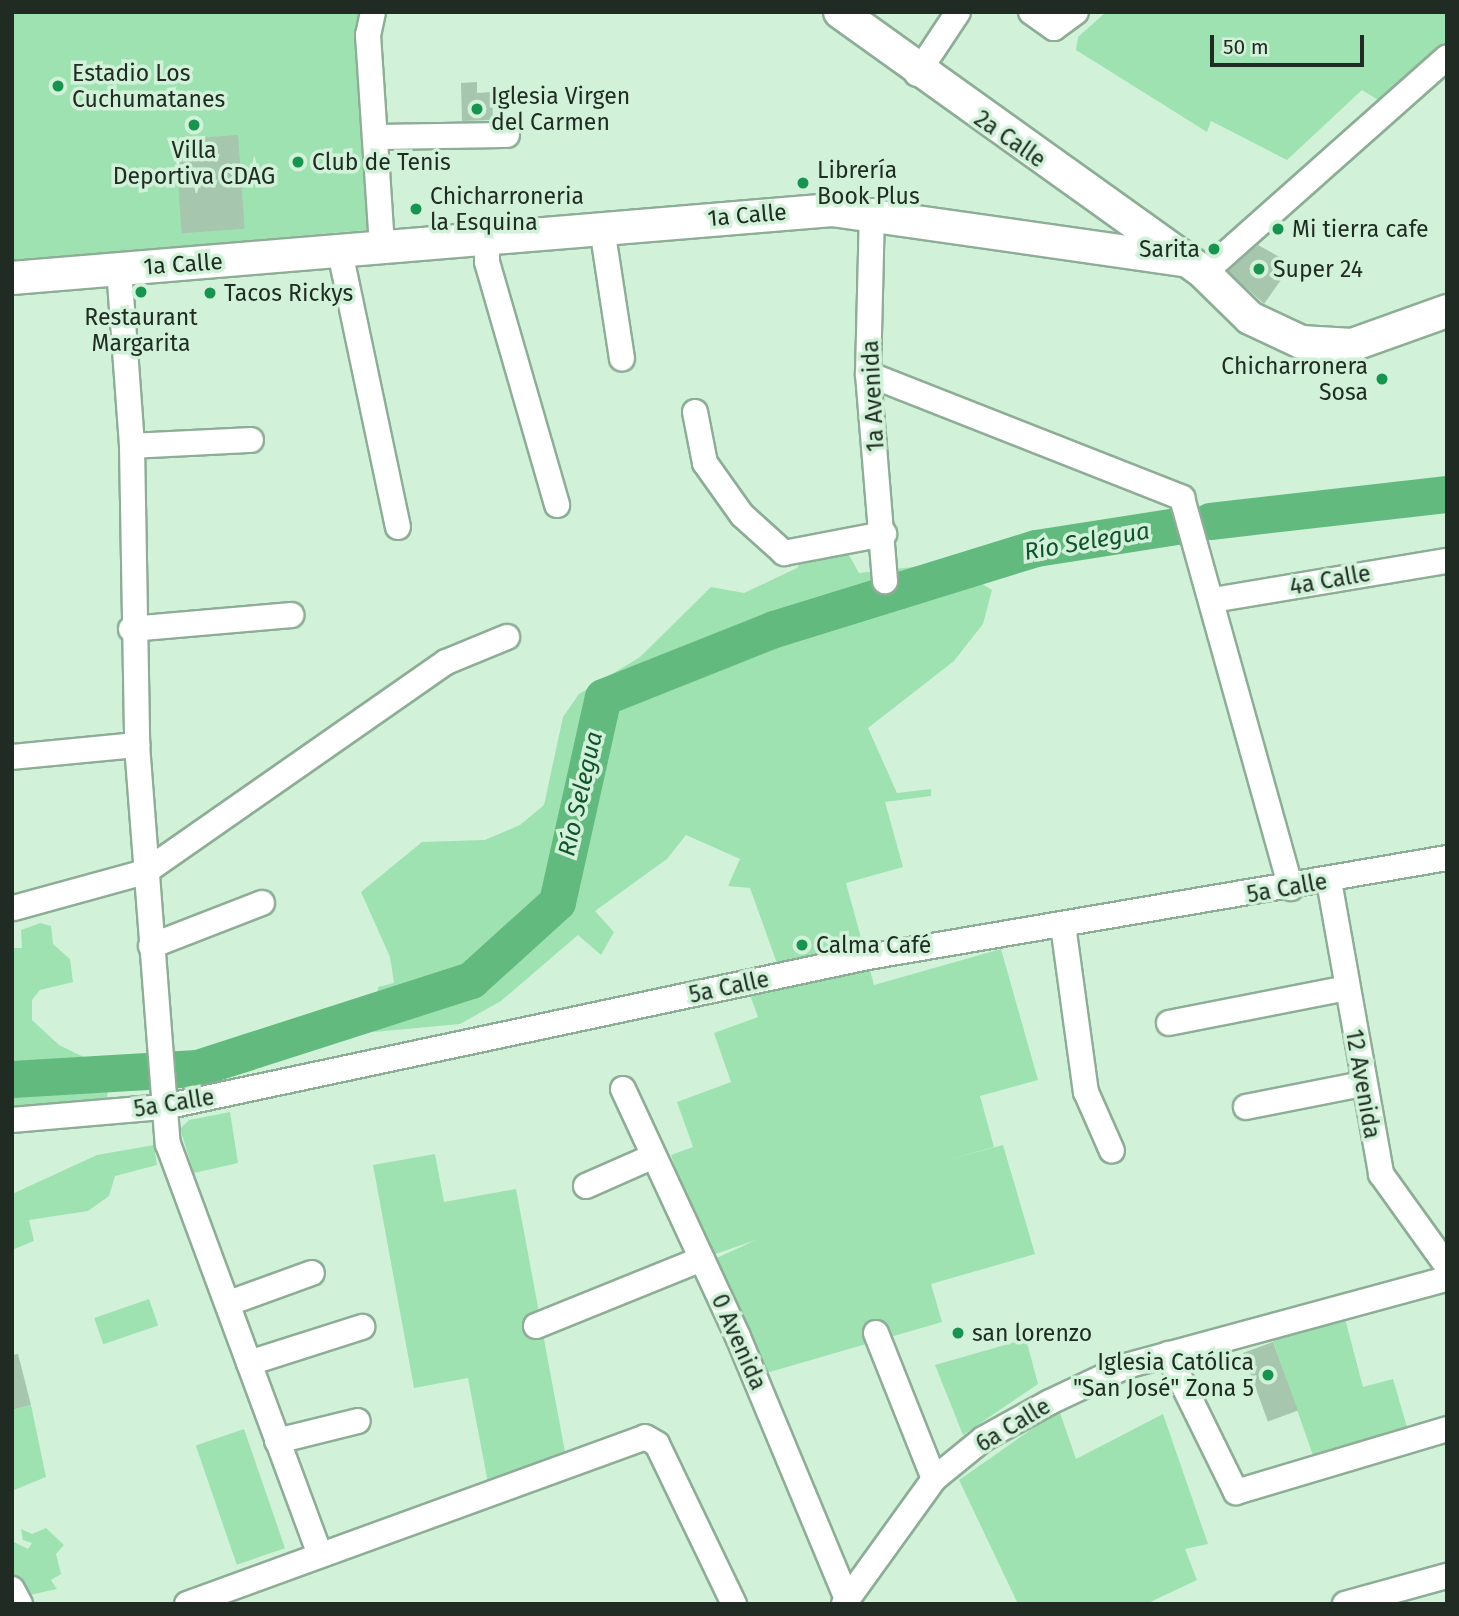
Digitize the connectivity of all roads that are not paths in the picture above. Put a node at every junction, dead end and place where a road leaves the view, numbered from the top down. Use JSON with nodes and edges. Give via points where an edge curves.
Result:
{"nodes":[{"id":1,"x":373,"y":12,"type":"edge"},
{"id":2,"x":840,"y":12,"type":"edge"},
{"id":3,"x":958,"y":12,"type":"edge"},
{"id":4,"x":1031,"y":12,"type":"edge"},
{"id":5,"x":1076,"y":12,"type":"edge"},
{"id":6,"x":1447,"y":57,"type":"edge"},
{"id":7,"x":917,"y":74,"type":"junction"},
{"id":8,"x":508,"y":135,"type":"dead end"},
{"id":9,"x":375,"y":137,"type":"junction"},
{"id":10,"x":872,"y":211,"type":"junction"},
{"id":11,"x":602,"y":228,"type":"junction"},
{"id":12,"x":487,"y":239,"type":"junction"},
{"id":13,"x":382,"y":248,"type":"junction"},
{"id":14,"x":340,"y":252,"type":"junction"},
{"id":15,"x":1194,"y":267,"type":"junction"},
{"id":16,"x":119,"y":268,"type":"junction"},
{"id":17,"x":12,"y":278,"type":"edge"},
{"id":18,"x":1447,"y":311,"type":"edge"},
{"id":19,"x":622,"y":358,"type":"dead end"},
{"id":20,"x":868,"y":374,"type":"junction"},
{"id":21,"x":695,"y":412,"type":"dead end"},
{"id":22,"x":250,"y":440,"type":"dead end"},
{"id":23,"x":132,"y":446,"type":"junction"},
{"id":24,"x":556,"y":505,"type":"dead end"},
{"id":25,"x":398,"y":527,"type":"dead end"},
{"id":26,"x":884,"y":534,"type":"junction"},
{"id":27,"x":1447,"y":561,"type":"edge"},
{"id":28,"x":885,"y":581,"type":"dead end"},
{"id":29,"x":1213,"y":600,"type":"junction"},
{"id":30,"x":291,"y":615,"type":"dead end"},
{"id":31,"x":131,"y":629,"type":"junction"},
{"id":32,"x":507,"y":637,"type":"dead end"},
{"id":33,"x":137,"y":745,"type":"junction"},
{"id":34,"x":12,"y":757,"type":"edge"},
{"id":35,"x":1447,"y":858,"type":"edge"},
{"id":36,"x":145,"y":872,"type":"junction"},
{"id":37,"x":1329,"y":881,"type":"junction"},
{"id":38,"x":1291,"y":888,"type":"junction"},
{"id":39,"x":262,"y":903,"type":"dead end"},
{"id":40,"x":14,"y":908,"type":"edge"},
{"id":41,"x":1063,"y":925,"type":"junction"},
{"id":42,"x":151,"y":946,"type":"junction"},
{"id":43,"x":1347,"y":988,"type":"junction"},
{"id":44,"x":1169,"y":1023,"type":"dead end"},
{"id":45,"x":1362,"y":1084,"type":"junction"},
{"id":46,"x":623,"y":1089,"type":"dead end"},
{"id":47,"x":164,"y":1107,"type":"junction"},
{"id":48,"x":1246,"y":1107,"type":"dead end"},
{"id":49,"x":12,"y":1120,"type":"edge"},
{"id":50,"x":1112,"y":1151,"type":"dead end"},
{"id":51,"x":654,"y":1156,"type":"junction"},
{"id":52,"x":586,"y":1186,"type":"dead end"},
{"id":53,"x":702,"y":1259,"type":"junction"},
{"id":54,"x":1447,"y":1266,"type":"edge"},
{"id":55,"x":312,"y":1273,"type":"dead end"},
{"id":56,"x":1447,"y":1279,"type":"edge"},
{"id":57,"x":229,"y":1303,"type":"junction"},
{"id":58,"x":536,"y":1326,"type":"dead end"},
{"id":59,"x":362,"y":1327,"type":"dead end"},
{"id":60,"x":876,"y":1333,"type":"dead end"},
{"id":61,"x":1168,"y":1354,"type":"junction"},
{"id":62,"x":248,"y":1363,"type":"junction"},
{"id":63,"x":358,"y":1421,"type":"dead end"},
{"id":64,"x":1447,"y":1429,"type":"edge"},
{"id":65,"x":277,"y":1441,"type":"junction"},
{"id":66,"x":934,"y":1479,"type":"junction"},
{"id":67,"x":318,"y":1553,"type":"junction"},
{"id":68,"x":1447,"y":1576,"type":"edge"},
{"id":69,"x":12,"y":1589,"type":"edge"},
{"id":70,"x":846,"y":1602,"type":"edge"},
{"id":71,"x":20,"y":1604,"type":"edge"},
{"id":72,"x":187,"y":1604,"type":"edge"},
{"id":73,"x":734,"y":1604,"type":"edge"},
{"id":74,"x":1345,"y":1604,"type":"edge"}],
"edges":[{"from":1,"to":9,"type":"street","via":[[368,36]]},
{"from":2,"to":7,"type":"main road","name":"2a Calle"},
{"from":3,"to":7,"type":"street"},
{"from":4,"to":5,"type":"street","via":[[1054,28]]},
{"from":6,"to":15,"type":"street"},
{"from":7,"to":15,"type":"main road","name":"2a Calle"},
{"from":8,"to":9,"type":"street"},
{"from":9,"to":13,"type":"street"},
{"from":10,"to":11,"type":"main road","name":"1a Calle","via":[[794,211]]},
{"from":10,"to":15,"type":"main road","name":"1a Calle"},
{"from":10,"to":20,"type":"street","name":"1a Avenida"},
{"from":11,"to":12,"type":"main road","name":"1a Calle"},
{"from":11,"to":19,"type":"street"},
{"from":12,"to":13,"type":"main road","name":"1a Calle"},
{"from":12,"to":24,"type":"street","via":[[487,262]]},
{"from":13,"to":14,"type":"main road","name":"1a Calle"},
{"from":14,"to":16,"type":"main road","name":"1a Calle"},
{"from":14,"to":25,"type":"street"},
{"from":15,"to":18,"type":"main road","via":[[1250,318],[1301,342],[1352,345]]},
{"from":16,"to":17,"type":"main road","name":"1a Calle"},
{"from":16,"to":23,"type":"street"},
{"from":20,"to":26,"type":"street","name":"1a Avenida"},
{"from":20,"to":29,"type":"street","via":[[1168,490],[1189,512]]},
{"from":21,"to":26,"type":"street","via":[[705,463],[742,515],[784,553]]},
{"from":22,"to":23,"type":"street"},
{"from":23,"to":31,"type":"street"},
{"from":26,"to":28,"type":"street","name":"1a Avenida"},
{"from":27,"to":29,"type":"street","name":"4a Calle"},
{"from":29,"to":38,"type":"street"},
{"from":30,"to":31,"type":"street"},
{"from":31,"to":33,"type":"street"},
{"from":32,"to":36,"type":"street","via":[[446,662]]},
{"from":33,"to":34,"type":"street"},
{"from":33,"to":36,"type":"street"},
{"from":35,"to":37,"type":"street","name":"5a Calle"},
{"from":36,"to":40,"type":"street"},
{"from":36,"to":42,"type":"street"},
{"from":37,"to":38,"type":"street","name":"5a Calle"},
{"from":37,"to":43,"type":"street","name":"12 Avenida"},
{"from":38,"to":41,"type":"street","name":"5a Calle"},
{"from":39,"to":42,"type":"street"},
{"from":41,"to":47,"type":"street","name":"5a Calle","via":[[868,957]]},
{"from":41,"to":50,"type":"street","via":[[1086,1092]]},
{"from":42,"to":47,"type":"street"},
{"from":43,"to":44,"type":"street"},
{"from":43,"to":45,"type":"street","name":"12 Avenida"},
{"from":45,"to":48,"type":"street"},
{"from":45,"to":54,"type":"street","name":"12 Avenida","via":[[1381,1174]]},
{"from":46,"to":51,"type":"street","name":"0 Avenida"},
{"from":47,"to":49,"type":"street","name":"5a Calle"},
{"from":47,"to":57,"type":"street","via":[[177,1182]]},
{"from":51,"to":52,"type":"street"},
{"from":51,"to":53,"type":"street","name":"0 Avenida"},
{"from":53,"to":58,"type":"street"},
{"from":53,"to":70,"type":"street","name":"0 Avenida"},
{"from":55,"to":57,"type":"street"},
{"from":56,"to":61,"type":"street","name":"6a Calle"},
{"from":57,"to":62,"type":"street"},
{"from":59,"to":62,"type":"street"},
{"from":60,"to":66,"type":"street"},
{"from":61,"to":64,"type":"street","via":[[1236,1492]]},
{"from":61,"to":66,"type":"street","name":"6a Calle","via":[[1049,1402],[984,1439]]},
{"from":62,"to":65,"type":"street"},
{"from":63,"to":65,"type":"street"},
{"from":65,"to":67,"type":"street"},
{"from":66,"to":70,"type":"street","name":"6a Calle"},
{"from":67,"to":72,"type":"street"},
{"from":67,"to":73,"type":"street","via":[[650,1437]]},
{"from":68,"to":74,"type":"street"},
{"from":69,"to":71,"type":"street"}]}
